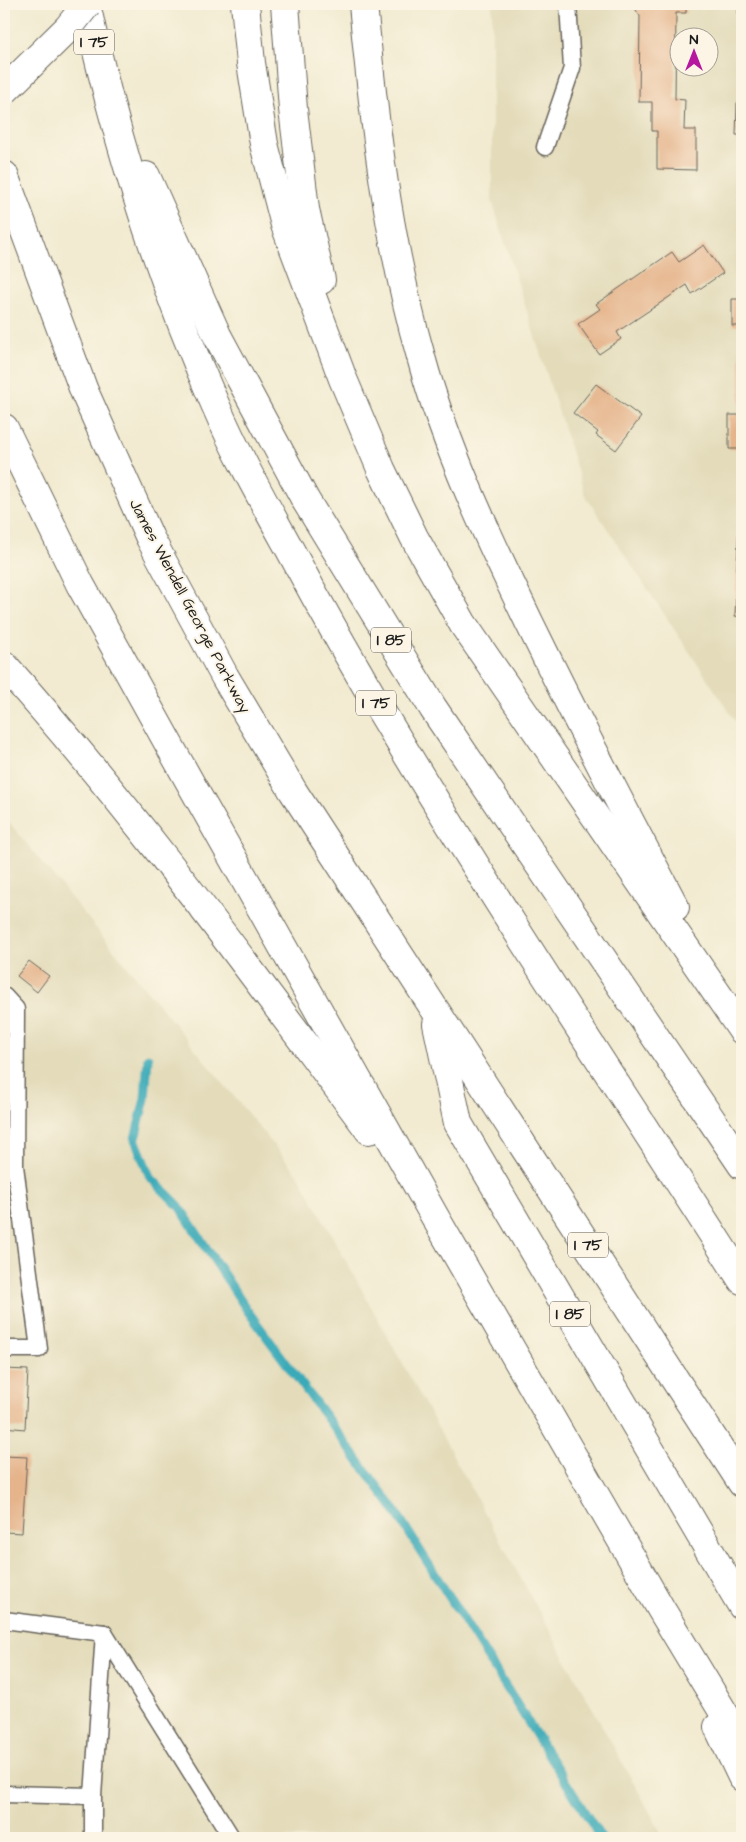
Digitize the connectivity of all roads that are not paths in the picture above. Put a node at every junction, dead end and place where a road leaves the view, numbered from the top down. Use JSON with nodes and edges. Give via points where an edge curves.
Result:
{"nodes":[{"id":1,"x":87,"y":4,"type":"edge"},
{"id":2,"x":245,"y":4,"type":"edge"},
{"id":3,"x":285,"y":4,"type":"edge"},
{"id":4,"x":363,"y":4,"type":"edge"},
{"id":5,"x":568,"y":4,"type":"edge"},
{"id":6,"x":102,"y":79,"type":"junction"},
{"id":7,"x":4,"y":91,"type":"edge"},
{"id":8,"x":545,"y":148,"type":"dead end"},
{"id":9,"x":4,"y":174,"type":"edge"},
{"id":10,"x":343,"y":379,"type":"junction"},
{"id":11,"x":4,"y":428,"type":"edge"},
{"id":12,"x":4,"y":665,"type":"edge"},
{"id":13,"x":4,"y":996,"type":"edge"},
{"id":14,"x":434,"y":1008,"type":"junction"},
{"id":15,"x":742,"y":1026,"type":"edge"},
{"id":16,"x":742,"y":1030,"type":"edge"},
{"id":17,"x":742,"y":1165,"type":"edge"},
{"id":18,"x":10,"y":1166,"type":"edge"},
{"id":19,"x":435,"y":1217,"type":"junction"},
{"id":20,"x":742,"y":1280,"type":"edge"},
{"id":21,"x":4,"y":1349,"type":"edge"},
{"id":22,"x":742,"y":1483,"type":"edge"},
{"id":23,"x":742,"y":1606,"type":"edge"},
{"id":24,"x":661,"y":1609,"type":"junction"},
{"id":25,"x":4,"y":1620,"type":"edge"},
{"id":26,"x":104,"y":1633,"type":"junction"},
{"id":27,"x":742,"y":1743,"type":"edge"},
{"id":28,"x":742,"y":1777,"type":"edge"},
{"id":29,"x":4,"y":1794,"type":"edge"},
{"id":30,"x":92,"y":1796,"type":"junction"},
{"id":31,"x":93,"y":1838,"type":"edge"},
{"id":32,"x":232,"y":1838,"type":"edge"}],
"edges":[{"from":1,"to":6,"type":"highway","number":"I 75"},
{"from":1,"to":7,"type":"highway","bridge":true,"via":[[68,28]]},
{"from":2,"to":10,"type":"highway","via":[[264,144],[282,216]]},
{"from":3,"to":10,"type":"highway","via":[[304,209]]},
{"from":4,"to":15,"type":"highway","via":[[383,189],[419,351],[448,438],[497,557],[560,686],[673,903]]},
{"from":5,"to":8,"type":"lane","via":[[572,68]]},
{"from":6,"to":17,"type":"highway","number":"I 85","via":[[217,335],[306,501],[433,708]]},
{"from":6,"to":20,"type":"highway","number":"I 75","via":[[150,238],[178,314],[247,472],[347,655],[462,845]]},
{"from":9,"to":14,"type":"highway","name":"James Wendell George Parkway","number":"I 75","via":[[84,391],[150,538],[225,677],[293,791]]},
{"from":10,"to":16,"type":"highway","via":[[381,469],[462,624]]},
{"from":11,"to":19,"type":"highway","via":[[80,584]]},
{"from":12,"to":19,"type":"highway","via":[[146,835]]},
{"from":13,"to":18,"type":"lane","via":[[16,1009]]},
{"from":14,"to":22,"type":"highway","number":"I 75"},
{"from":14,"to":23,"type":"highway","number":"I 85","via":[[458,1123]]},
{"from":18,"to":21,"type":"lane","via":[[39,1350]]},
{"from":19,"to":24,"type":"highway"},
{"from":24,"to":27,"type":"highway"},
{"from":24,"to":28,"type":"highway"},
{"from":25,"to":26,"type":"lane"},
{"from":26,"to":30,"type":"lane"},
{"from":26,"to":32,"type":"lane"},
{"from":29,"to":30,"type":"lane"},
{"from":30,"to":31,"type":"lane"}]}
